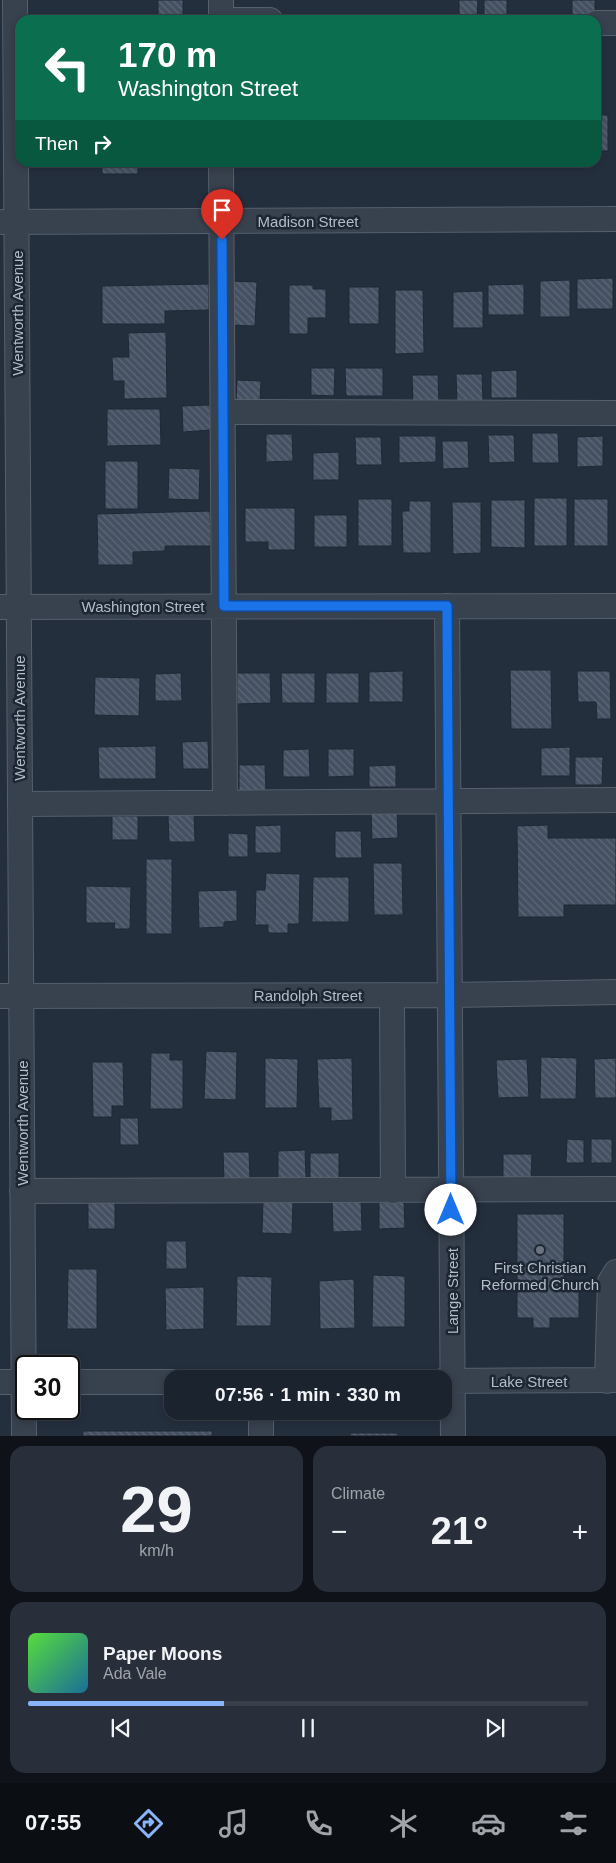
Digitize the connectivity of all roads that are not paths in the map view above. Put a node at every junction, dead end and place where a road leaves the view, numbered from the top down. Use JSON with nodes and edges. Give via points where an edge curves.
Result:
{"nodes":[{"id":1,"x":15,"y":0,"type":"edge"},
{"id":2,"x":221,"y":0,"type":"edge"},
{"id":3,"x":221,"y":15,"type":"edge"},
{"id":4,"x":601,"y":23,"type":"edge"},
{"id":5,"x":616,"y":23,"type":"edge"},
{"id":6,"x":222,"y":167,"type":"edge"},
{"id":7,"x":616,"y":219,"type":"edge"},
{"id":8,"x":222,"y":221,"type":"junction"},
{"id":9,"x":8,"y":222,"type":"edge"},
{"id":10,"x":223,"y":412,"type":"junction"},
{"id":11,"x":616,"y":413,"type":"edge"},
{"id":12,"x":224,"y":606,"type":"junction"},
{"id":13,"x":447,"y":606,"type":"junction"},
{"id":14,"x":616,"y":606,"type":"edge"},
{"id":15,"x":9,"y":607,"type":"edge"},
{"id":16,"x":616,"y":800,"type":"edge"},
{"id":17,"x":448,"y":801,"type":"junction"},
{"id":18,"x":225,"y":803,"type":"junction"},
{"id":19,"x":20,"y":804,"type":"junction"},
{"id":20,"x":616,"y":992,"type":"edge"},
{"id":21,"x":392,"y":995,"type":"junction"},
{"id":22,"x":450,"y":995,"type":"junction"},
{"id":23,"x":10,"y":996,"type":"edge"},
{"id":24,"x":616,"y":1189,"type":"edge"},
{"id":25,"x":393,"y":1191,"type":"junction"},
{"id":26,"x":451,"y":1191,"type":"junction"},
{"id":27,"x":22,"y":1192,"type":"junction"},
{"id":28,"x":616,"y":1272,"type":"edge"},
{"id":29,"x":17,"y":1355,"type":"edge"},
{"id":30,"x":447,"y":1370,"type":"edge"},
{"id":31,"x":612,"y":1380,"type":"edge"},
{"id":32,"x":452,"y":1381,"type":"edge"},
{"id":33,"x":80,"y":1382,"type":"edge"},
{"id":34,"x":164,"y":1382,"type":"edge"},
{"id":35,"x":22,"y":1420,"type":"edge"},
{"id":36,"x":261,"y":1420,"type":"edge"},
{"id":37,"x":451,"y":1420,"type":"edge"},
{"id":38,"x":24,"y":1436,"type":"edge"},
{"id":39,"x":261,"y":1436,"type":"edge"},
{"id":40,"x":453,"y":1436,"type":"edge"}],
"edges":[{"from":1,"to":9,"type":"street","name":"Wentworth Avenue"},
{"from":2,"to":3,"type":"street"},
{"from":4,"to":5,"type":"street"},
{"from":6,"to":8,"type":"street"},
{"from":7,"to":8,"type":"street","name":"Madison Street"},
{"from":8,"to":9,"type":"street","name":"Madison Street"},
{"from":8,"to":10,"type":"street"},
{"from":9,"to":15,"type":"street","name":"Wentworth Avenue"},
{"from":10,"to":11,"type":"street"},
{"from":10,"to":12,"type":"street"},
{"from":12,"to":13,"type":"street","name":"Washington Street"},
{"from":12,"to":15,"type":"street","name":"Washington Street"},
{"from":12,"to":18,"type":"street"},
{"from":13,"to":14,"type":"street","name":"Washington Street"},
{"from":13,"to":17,"type":"street","name":"Lange Street"},
{"from":15,"to":19,"type":"street","name":"Wentworth Avenue"},
{"from":16,"to":17,"type":"street"},
{"from":17,"to":18,"type":"street"},
{"from":17,"to":22,"type":"street","name":"Lange Street"},
{"from":18,"to":19,"type":"street"},
{"from":19,"to":23,"type":"street","name":"Wentworth Avenue"},
{"from":20,"to":22,"type":"street","name":"Randolph Street"},
{"from":21,"to":22,"type":"street","name":"Randolph Street"},
{"from":21,"to":23,"type":"street","name":"Randolph Street"},
{"from":21,"to":25,"type":"street"},
{"from":22,"to":26,"type":"street","name":"Lange Street"},
{"from":23,"to":27,"type":"street","name":"Wentworth Avenue"},
{"from":24,"to":26,"type":"street"},
{"from":25,"to":26,"type":"street"},
{"from":25,"to":27,"type":"street"},
{"from":26,"to":30,"type":"street","name":"Lange Street"},
{"from":27,"to":29,"type":"street","name":"Wentworth Avenue"},
{"from":28,"to":31,"type":"street","via":[[610,1282]]},
{"from":31,"to":32,"type":"street","name":"Lake Street"},
{"from":33,"to":34,"type":"street"},
{"from":35,"to":38,"type":"street","name":"Wentworth Avenue"},
{"from":36,"to":39,"type":"street"},
{"from":37,"to":40,"type":"street","name":"Lange Street"}]}
